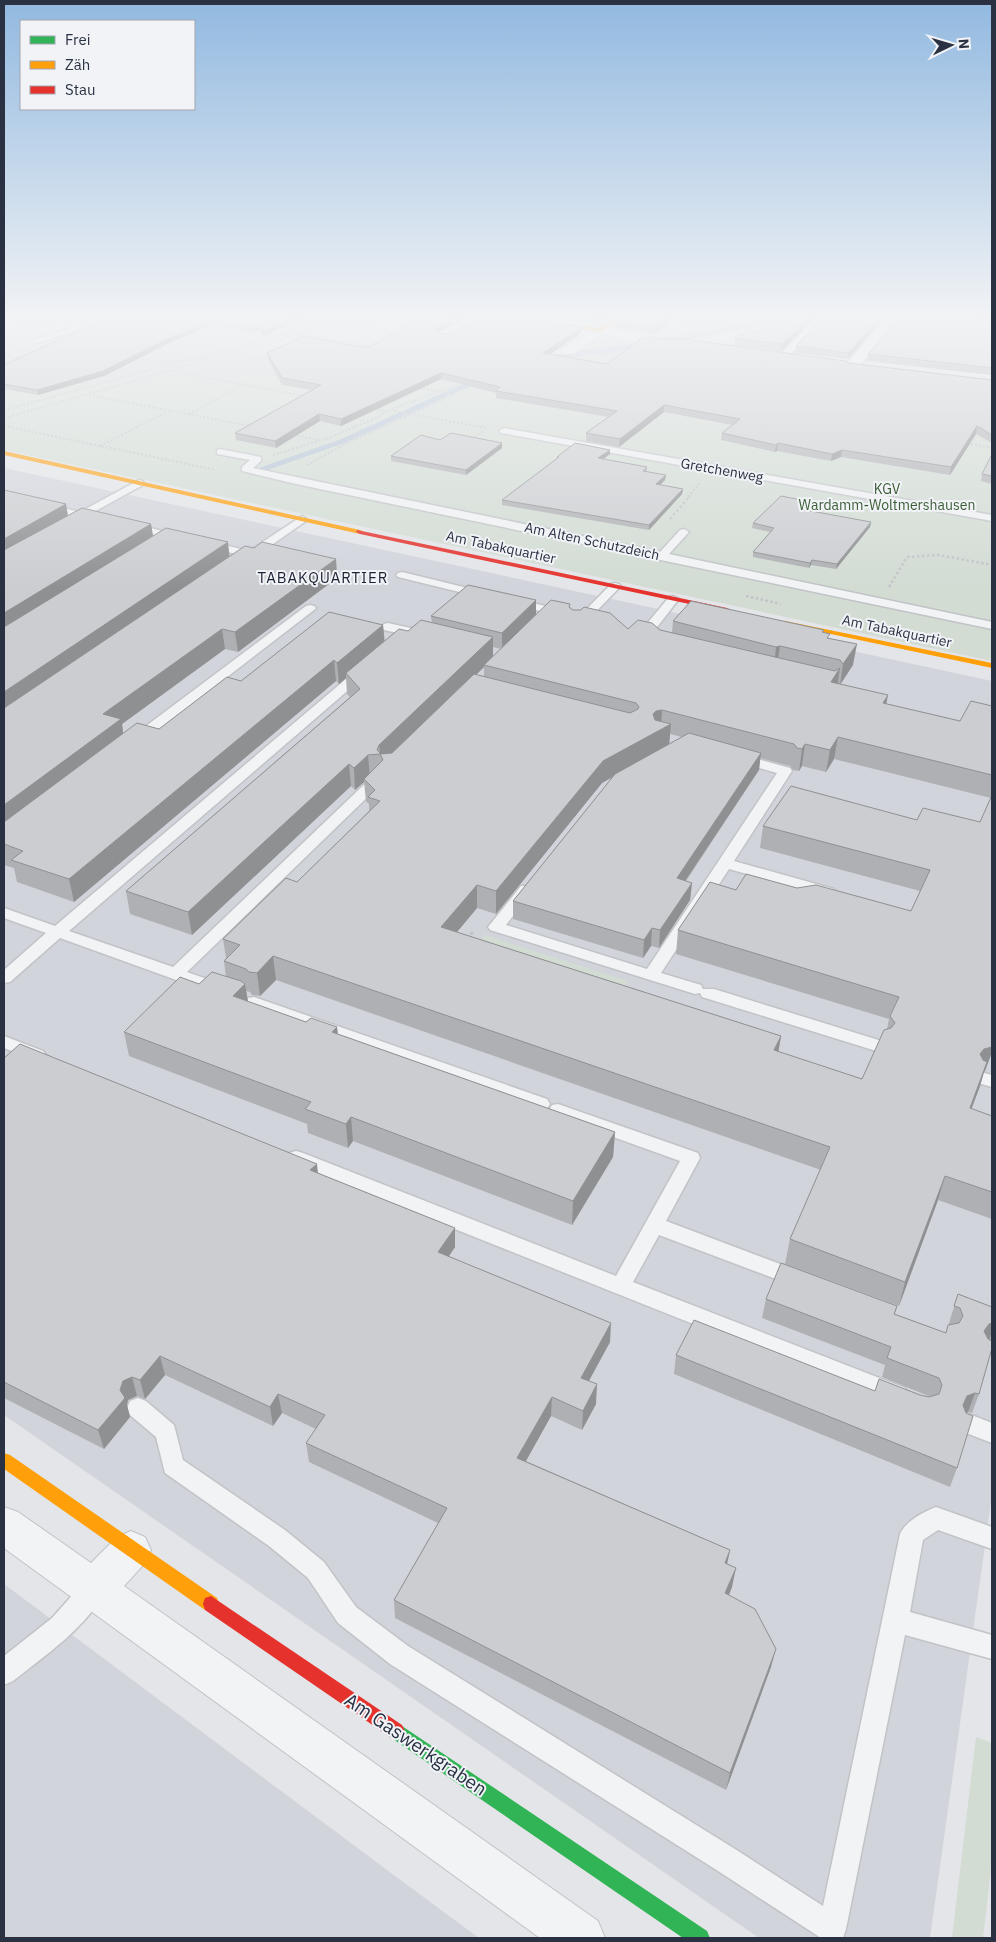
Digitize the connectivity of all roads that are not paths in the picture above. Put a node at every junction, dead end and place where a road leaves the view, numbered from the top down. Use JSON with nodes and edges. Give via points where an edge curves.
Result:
{"nodes":[{"id":1,"x":504,"y":431,"type":"dead end"},
{"id":2,"x":220,"y":452,"type":"dead end"},
{"id":3,"x":4,"y":453,"type":"edge"},
{"id":4,"x":138,"y":483,"type":"junction"},
{"id":5,"x":4,"y":497,"type":"edge"},
{"id":6,"x":16,"y":500,"type":"junction"},
{"id":7,"x":4,"y":506,"type":"edge"},
{"id":8,"x":86,"y":516,"type":"junction"},
{"id":9,"x":992,"y":518,"type":"edge"},
{"id":10,"x":302,"y":519,"type":"junction"},
{"id":11,"x":73,"y":527,"type":"edge"},
{"id":12,"x":684,"y":532,"type":"road end"},
{"id":13,"x":174,"y":537,"type":"junction"},
{"id":14,"x":158,"y":547,"type":"edge"},
{"id":15,"x":252,"y":555,"type":"junction"},
{"id":16,"x":662,"y":556,"type":"junction"},
{"id":17,"x":238,"y":564,"type":"edge"},
{"id":18,"x":402,"y":575,"type":"dead end"},
{"id":19,"x":615,"y":586,"type":"junction"},
{"id":20,"x":673,"y":599,"type":"junction"},
{"id":21,"x":310,"y":608,"type":"dead end"},
{"id":22,"x":740,"y":613,"type":"edge"},
{"id":23,"x":778,"y":621,"type":"edge"},
{"id":24,"x":388,"y":626,"type":"dead end"},
{"id":25,"x":576,"y":626,"type":"edge"},
{"id":26,"x":992,"y":626,"type":"edge"},
{"id":27,"x":410,"y":632,"type":"junction"},
{"id":28,"x":429,"y":636,"type":"edge"},
{"id":29,"x":525,"y":636,"type":"edge"},
{"id":30,"x":394,"y":644,"type":"edge"},
{"id":31,"x":663,"y":646,"type":"edge"},
{"id":32,"x":372,"y":664,"type":"edge"},
{"id":33,"x":992,"y":666,"type":"edge"},
{"id":34,"x":122,"y":751,"type":"edge"},
{"id":35,"x":729,"y":755,"type":"edge"},
{"id":36,"x":376,"y":781,"type":"edge"},
{"id":37,"x":767,"y":797,"type":"junction"},
{"id":38,"x":786,"y":802,"type":"edge"},
{"id":39,"x":724,"y":863,"type":"junction"},
{"id":40,"x":533,"y":881,"type":"edge"},
{"id":41,"x":848,"y":897,"type":"edge"},
{"id":42,"x":4,"y":913,"type":"edge"},
{"id":43,"x":57,"y":932,"type":"junction"},
{"id":44,"x":175,"y":974,"type":"junction"},
{"id":45,"x":651,"y":976,"type":"junction"},
{"id":46,"x":4,"y":978,"type":"edge"},
{"id":47,"x":235,"y":995,"type":"edge"},
{"id":48,"x":254,"y":1002,"type":"edge"},
{"id":49,"x":4,"y":1043,"type":"edge"},
{"id":50,"x":879,"y":1046,"type":"edge"},
{"id":51,"x":51,"y":1061,"type":"edge"},
{"id":52,"x":281,"y":1152,"type":"edge"},
{"id":53,"x":654,"y":1225,"type":"junction"},
{"id":54,"x":621,"y":1286,"type":"junction"},
{"id":55,"x":818,"y":1286,"type":"edge"},
{"id":56,"x":914,"y":1402,"type":"edge"},
{"id":57,"x":138,"y":1408,"type":"dead end"},
{"id":58,"x":969,"y":1424,"type":"edge"},
{"id":59,"x":992,"y":1432,"type":"edge"},
{"id":60,"x":4,"y":1460,"type":"edge"},
{"id":61,"x":4,"y":1525,"type":"edge"},
{"id":62,"x":992,"y":1538,"type":"edge"},
{"id":63,"x":131,"y":1550,"type":"junction"},
{"id":64,"x":93,"y":1590,"type":"junction"},
{"id":65,"x":896,"y":1620,"type":"junction"},
{"id":66,"x":992,"y":1648,"type":"edge"},
{"id":67,"x":5,"y":1672,"type":"edge"},
{"id":68,"x":581,"y":1938,"type":"edge"},
{"id":69,"x":700,"y":1938,"type":"edge"}],
"edges":[{"from":1,"to":9,"type":"lane","name":"Gretchenweg"},
{"from":2,"to":16,"type":"lane","name":"Am Alten Schutzdeich","via":[[258,459],[245,469]]},
{"from":3,"to":4,"type":"street","name":"Am Tabakquartier"},
{"from":4,"to":8,"type":"lane"},
{"from":4,"to":10,"type":"street","name":"Am Tabakquartier"},
{"from":5,"to":6,"type":"lane"},
{"from":6,"to":7,"type":"lane"},
{"from":6,"to":8,"type":"lane"},
{"from":8,"to":11,"type":"lane"},
{"from":8,"to":13,"type":"lane"},
{"from":10,"to":15,"type":"lane"},
{"from":10,"to":19,"type":"street","name":"Am Tabakquartier"},
{"from":12,"to":16,"type":"lane"},
{"from":13,"to":14,"type":"lane"},
{"from":13,"to":15,"type":"lane"},
{"from":15,"to":17,"type":"lane"},
{"from":16,"to":26,"type":"lane","name":"Am Alten Schutzdeich"},
{"from":18,"to":29,"type":"lane","via":[[546,609],[545,618]]},
{"from":19,"to":20,"type":"street","name":"Am Tabakquartier"},
{"from":19,"to":25,"type":"lane"},
{"from":20,"to":22,"type":"street","name":"Am Tabakquartier"},
{"from":20,"to":31,"type":"lane","via":[[647,630]]},
{"from":21,"to":34,"type":"lane"},
{"from":23,"to":33,"type":"street","name":"Am Tabakquartier"},
{"from":24,"to":27,"type":"lane"},
{"from":27,"to":28,"type":"lane"},
{"from":27,"to":30,"type":"lane"},
{"from":32,"to":43,"type":"lane"},
{"from":35,"to":37,"type":"lane","via":[[784,771]]},
{"from":36,"to":44,"type":"lane"},
{"from":37,"to":38,"type":"lane"},
{"from":37,"to":39,"type":"lane"},
{"from":39,"to":41,"type":"lane"},
{"from":39,"to":45,"type":"lane"},
{"from":40,"to":45,"type":"lane","via":[[496,927]]},
{"from":42,"to":43,"type":"lane"},
{"from":43,"to":44,"type":"lane"},
{"from":43,"to":46,"type":"lane"},
{"from":44,"to":47,"type":"lane"},
{"from":45,"to":50,"type":"lane"},
{"from":48,"to":53,"type":"lane","via":[[691,1158]]},
{"from":49,"to":51,"type":"lane"},
{"from":52,"to":54,"type":"lane"},
{"from":53,"to":54,"type":"lane"},
{"from":53,"to":55,"type":"lane"},
{"from":54,"to":56,"type":"lane"},
{"from":57,"to":65,"type":"lane","via":[[166,1432],[173,1466],[278,1538],[316,1570],[347,1615],[391,1649],[832,1929]]},
{"from":58,"to":59,"type":"lane"},
{"from":60,"to":63,"type":"street","name":"Am Gaswerkgraben"},
{"from":61,"to":64,"type":"street"},
{"from":62,"to":65,"type":"lane","via":[[936,1518],[912,1534]]},
{"from":63,"to":64,"type":"street"},
{"from":63,"to":69,"type":"street","name":"Am Gaswerkgraben"},
{"from":64,"to":67,"type":"lane","via":[[61,1626]]},
{"from":64,"to":68,"type":"street"},
{"from":65,"to":66,"type":"lane"}]}
